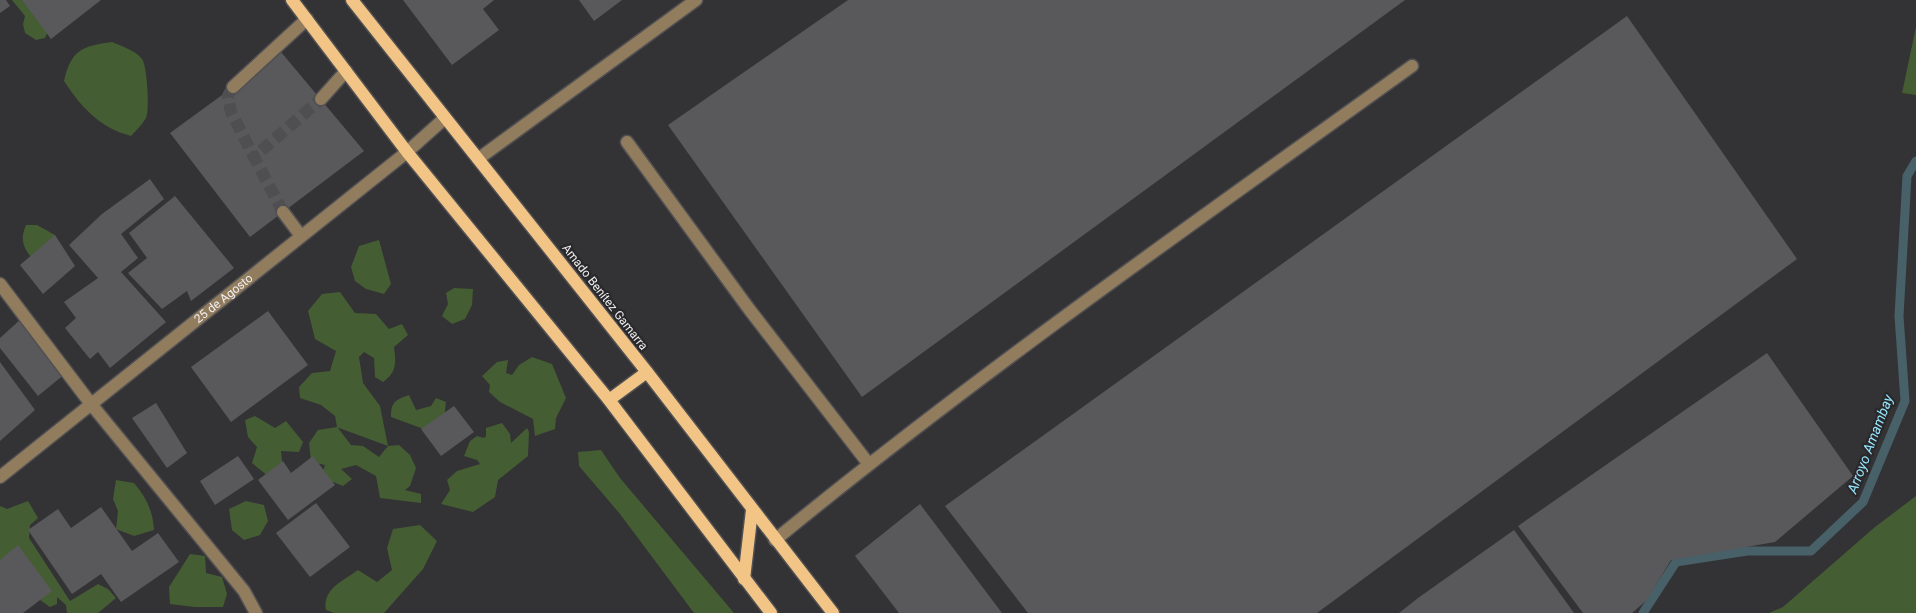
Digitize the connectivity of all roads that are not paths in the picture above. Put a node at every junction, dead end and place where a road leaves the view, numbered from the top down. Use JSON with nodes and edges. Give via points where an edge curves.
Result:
{"nodes":[{"id":1,"x":292,"y":0,"type":"edge"},
{"id":2,"x":352,"y":0,"type":"edge"},
{"id":3,"x":696,"y":0,"type":"edge"},
{"id":4,"x":307,"y":19,"type":"junction"},
{"id":5,"x":1412,"y":66,"type":"dead end"},
{"id":6,"x":346,"y":71,"type":"junction"},
{"id":7,"x":233,"y":87,"type":"tunnel mouth"},
{"id":8,"x":321,"y":98,"type":"tunnel mouth"},
{"id":9,"x":446,"y":118,"type":"junction"},
{"id":10,"x":627,"y":142,"type":"dead end"},
{"id":11,"x":408,"y":152,"type":"junction"},
{"id":12,"x":478,"y":159,"type":"junction"},
{"id":13,"x":283,"y":212,"type":"tunnel mouth"},
{"id":14,"x":301,"y":236,"type":"junction"},
{"id":15,"x":0,"y":284,"type":"edge"},
{"id":16,"x":647,"y":372,"type":"junction"},
{"id":17,"x":609,"y":400,"type":"junction"},
{"id":18,"x":91,"y":404,"type":"junction"},
{"id":19,"x":868,"y":463,"type":"junction"},
{"id":20,"x":0,"y":477,"type":"edge"},
{"id":21,"x":752,"y":510,"type":"junction"},
{"id":22,"x":775,"y":540,"type":"junction"},
{"id":23,"x":744,"y":579,"type":"junction"},
{"id":24,"x":256,"y":613,"type":"edge"},
{"id":25,"x":771,"y":613,"type":"edge"},
{"id":26,"x":833,"y":613,"type":"edge"}],
"edges":[{"from":1,"to":4,"type":"main road"},
{"from":2,"to":9,"type":"main road","name":"Amado Benítez Gamarra"},
{"from":3,"to":12,"type":"street"},
{"from":4,"to":6,"type":"main road"},
{"from":4,"to":7,"type":"street"},
{"from":5,"to":19,"type":"street","via":[[993,368]]},
{"from":6,"to":8,"type":"street"},
{"from":6,"to":11,"type":"main road"},
{"from":9,"to":11,"type":"street","name":"25 de Agosto"},
{"from":9,"to":12,"type":"main road","name":"Amado Benítez Gamarra"},
{"from":10,"to":19,"type":"street","via":[[749,309]]},
{"from":11,"to":14,"type":"street","name":"25 de Agosto"},
{"from":11,"to":17,"type":"main road"},
{"from":12,"to":16,"type":"main road","name":"Amado Benítez Gamarra"},
{"from":13,"to":14,"type":"street"},
{"from":14,"to":18,"type":"street","name":"25 de Agosto"},
{"from":15,"to":18,"type":"street"},
{"from":16,"to":17,"type":"main road"},
{"from":16,"to":21,"type":"main road","name":"Amado Benítez Gamarra"},
{"from":17,"to":23,"type":"main road"},
{"from":18,"to":20,"type":"street","name":"25 de Agosto"},
{"from":18,"to":24,"type":"street","via":[[244,591]]},
{"from":19,"to":22,"type":"street"},
{"from":21,"to":22,"type":"main road","name":"Amado Benítez Gamarra"},
{"from":21,"to":23,"type":"main road"},
{"from":22,"to":26,"type":"main road","name":"Amado Benítez Gamarra"},
{"from":23,"to":25,"type":"main road"}]}
